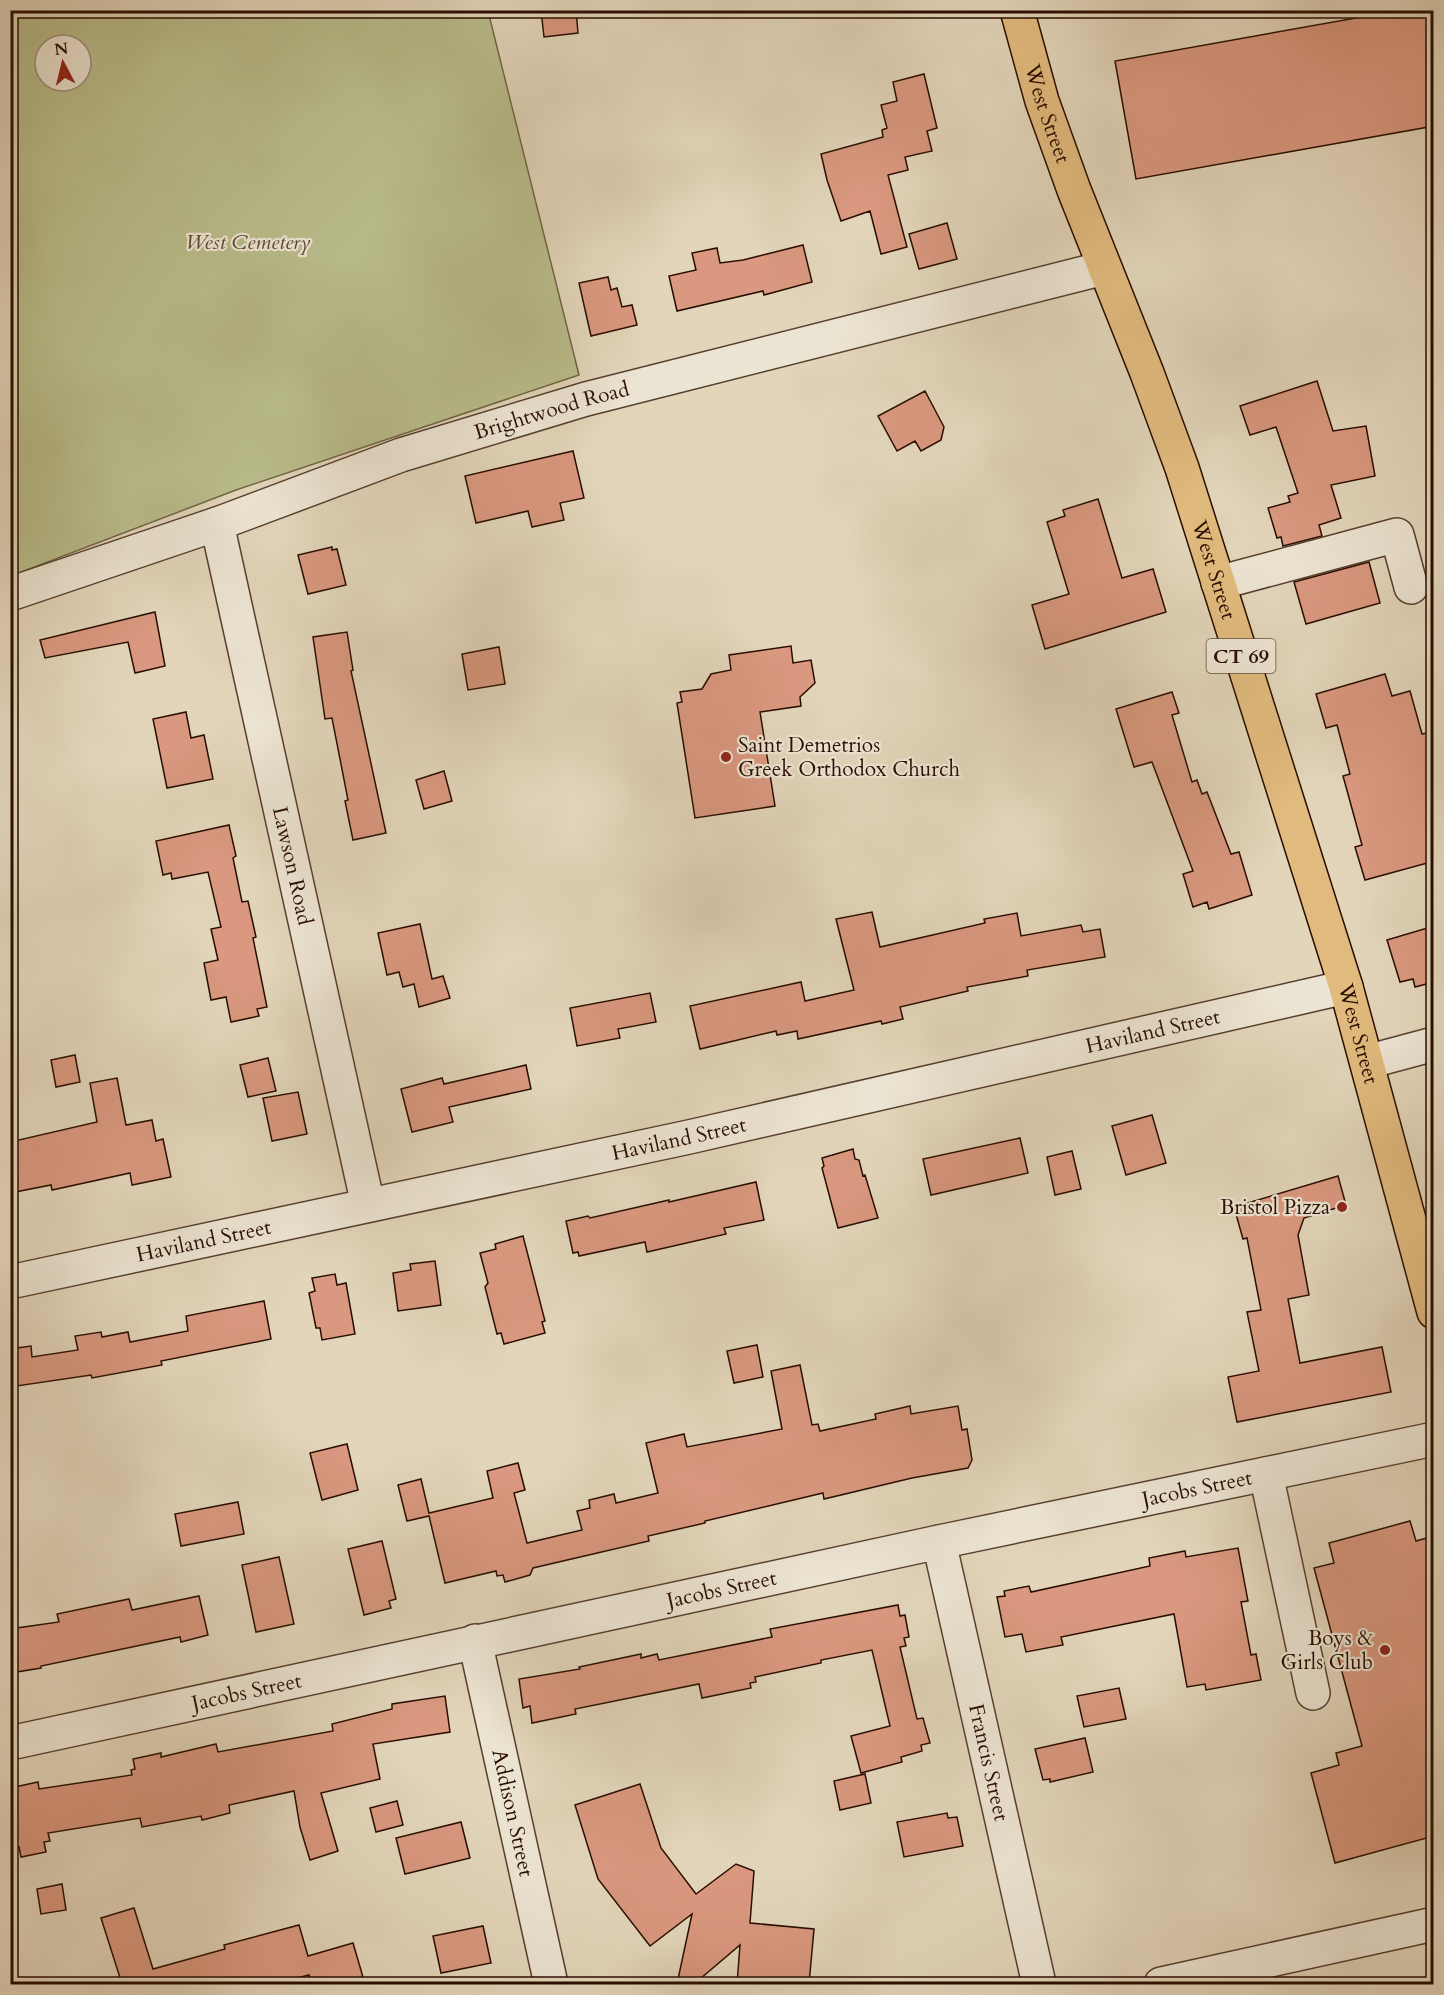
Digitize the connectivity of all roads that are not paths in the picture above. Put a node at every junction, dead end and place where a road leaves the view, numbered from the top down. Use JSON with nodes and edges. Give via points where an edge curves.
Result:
{"nodes":[{"id":1,"x":1017,"y":10,"type":"edge"},
{"id":2,"x":1104,"y":268,"type":"junction"},
{"id":3,"x":217,"y":524,"type":"junction"},
{"id":4,"x":1218,"y":583,"type":"junction"},
{"id":5,"x":1411,"y":586,"type":"dead end"},
{"id":6,"x":10,"y":594,"type":"edge"},
{"id":7,"x":1346,"y":987,"type":"junction"},
{"id":8,"x":1434,"y":1044,"type":"edge"},
{"id":9,"x":1367,"y":1062,"type":"junction"},
{"id":10,"x":368,"y":1205,"type":"junction"},
{"id":11,"x":10,"y":1282,"type":"edge"},
{"id":12,"x":1434,"y":1312,"type":"edge"},
{"id":13,"x":1434,"y":1439,"type":"edge"},
{"id":14,"x":1266,"y":1474,"type":"junction"},
{"id":15,"x":939,"y":1542,"type":"junction"},
{"id":16,"x":475,"y":1641,"type":"junction"},
{"id":17,"x":1313,"y":1693,"type":"dead end"},
{"id":18,"x":10,"y":1743,"type":"edge"},
{"id":19,"x":1434,"y":1924,"type":"edge"},
{"id":20,"x":550,"y":1984,"type":"edge"},
{"id":21,"x":1039,"y":1984,"type":"edge"},
{"id":22,"x":1161,"y":1984,"type":"edge"}],
"edges":[{"from":1,"to":2,"type":"main road","name":"West Street","number":"CT 69","via":[[1042,101]]},
{"from":2,"to":3,"type":"street","name":"Brightwood Road","via":[[586,399],[401,455]]},
{"from":2,"to":4,"type":"main road","name":"West Street","number":"CT 69","via":[[1178,458]]},
{"from":3,"to":6,"type":"street","name":"Brightwood Road"},
{"from":3,"to":10,"type":"street","name":"Lawson Road"},
{"from":4,"to":5,"type":"street","via":[[1396,535]]},
{"from":4,"to":7,"type":"main road","name":"West Street","number":"CT 69"},
{"from":7,"to":9,"type":"main road","name":"West Street","number":"CT 69"},
{"from":7,"to":10,"type":"street","name":"Haviland Street","via":[[689,1137]]},
{"from":8,"to":9,"type":"street"},
{"from":9,"to":12,"type":"main road","name":"West Street","number":"CT 69"},
{"from":10,"to":11,"type":"street","name":"Haviland Street"},
{"from":13,"to":14,"type":"street","name":"Jacobs Street"},
{"from":14,"to":15,"type":"street","name":"Jacobs Street"},
{"from":14,"to":17,"type":"street"},
{"from":15,"to":16,"type":"street","name":"Jacobs Street"},
{"from":15,"to":21,"type":"street","name":"Francis Street"},
{"from":16,"to":18,"type":"street","name":"Jacobs Street"},
{"from":16,"to":20,"type":"street","name":"Addison Street"},
{"from":19,"to":22,"type":"street"}]}
